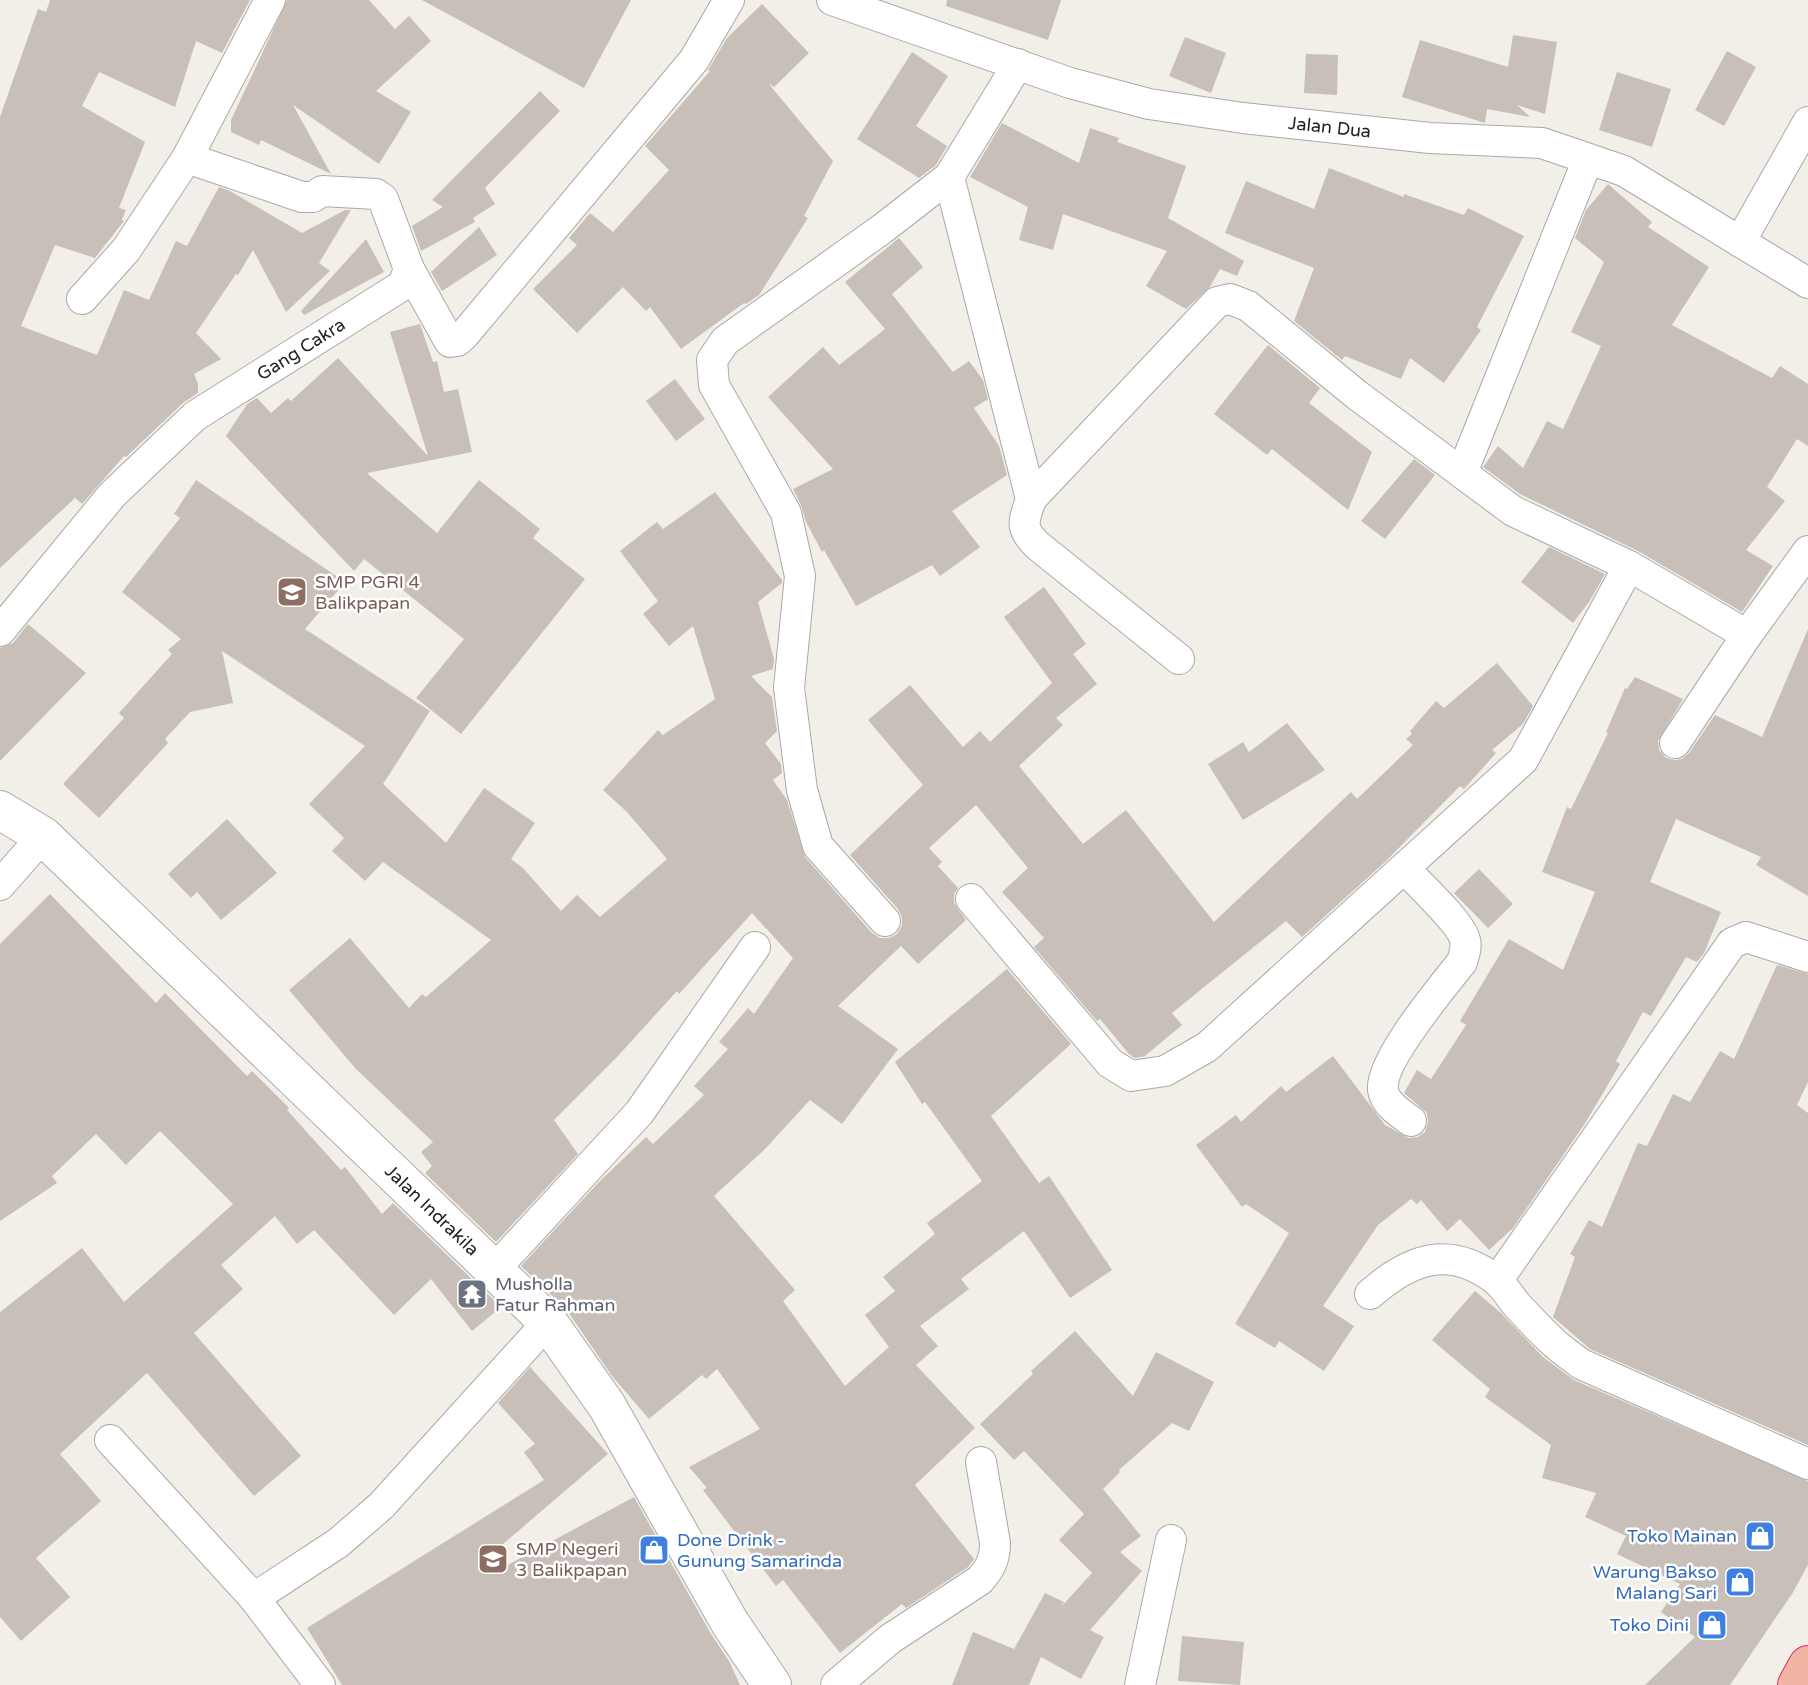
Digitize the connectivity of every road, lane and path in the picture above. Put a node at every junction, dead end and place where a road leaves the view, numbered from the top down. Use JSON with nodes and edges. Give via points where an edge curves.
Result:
{"nodes":[{"id":1,"x":270,"y":0,"type":"edge"},
{"id":2,"x":729,"y":0,"type":"edge"},
{"id":3,"x":832,"y":0,"type":"edge"},
{"id":4,"x":1018,"y":64,"type":"junction"},
{"id":5,"x":1808,"y":122,"type":"edge"},
{"id":6,"x":187,"y":158,"type":"junction"},
{"id":7,"x":1588,"y":159,"type":"junction"},
{"id":8,"x":949,"y":177,"type":"junction"},
{"id":9,"x":1740,"y":242,"type":"junction"},
{"id":10,"x":408,"y":269,"type":"junction"},
{"id":11,"x":1808,"y":283,"type":"edge"},
{"id":12,"x":82,"y":299,"type":"dead end"},
{"id":13,"x":1462,"y":473,"type":"junction"},
{"id":14,"x":1031,"y":499,"type":"junction"},
{"id":15,"x":1808,"y":551,"type":"edge"},
{"id":16,"x":1629,"y":566,"type":"junction"},
{"id":17,"x":0,"y":631,"type":"edge"},
{"id":18,"x":1747,"y":635,"type":"junction"},
{"id":19,"x":1179,"y":659,"type":"dead end"},
{"id":20,"x":1675,"y":743,"type":"dead end"},
{"id":21,"x":0,"y":810,"type":"edge"},
{"id":22,"x":43,"y":836,"type":"junction"},
{"id":23,"x":1405,"y":869,"type":"junction"},
{"id":24,"x":0,"y":885,"type":"edge"},
{"id":25,"x":971,"y":899,"type":"dead end"},
{"id":26,"x":885,"y":921,"type":"dead end"},
{"id":27,"x":755,"y":947,"type":"dead end"},
{"id":28,"x":1808,"y":957,"type":"edge"},
{"id":29,"x":1411,"y":1121,"type":"dead end"},
{"id":30,"x":494,"y":1271,"type":"junction"},
{"id":31,"x":1497,"y":1281,"type":"junction"},
{"id":32,"x":1370,"y":1294,"type":"dead end"},
{"id":33,"x":548,"y":1322,"type":"junction"},
{"id":34,"x":110,"y":1440,"type":"dead end"},
{"id":35,"x":981,"y":1462,"type":"dead end"},
{"id":36,"x":1808,"y":1464,"type":"edge"},
{"id":37,"x":1171,"y":1540,"type":"dead end"},
{"id":38,"x":254,"y":1598,"type":"junction"},
{"id":39,"x":1808,"y":1665,"type":"edge"},
{"id":40,"x":320,"y":1685,"type":"edge"},
{"id":41,"x":772,"y":1685,"type":"edge"},
{"id":42,"x":836,"y":1685,"type":"edge"},
{"id":43,"x":1140,"y":1685,"type":"edge"},
{"id":44,"x":1797,"y":1685,"type":"edge"}],
"edges":[{"from":1,"to":6,"type":"street"},
{"from":2,"to":10,"type":"street","via":[[694,60],[457,341],[450,342]]},
{"from":3,"to":4,"type":"street","name":"Jalan Dua"},
{"from":4,"to":7,"type":"street","name":"Jalan Dua","via":[[1149,104],[1430,138],[1542,143]]},
{"from":4,"to":8,"type":"street"},
{"from":5,"to":9,"type":"street"},
{"from":6,"to":10,"type":"street","via":[[302,197],[322,191],[376,194],[383,199]]},
{"from":6,"to":12,"type":"street","via":[[126,250]]},
{"from":7,"to":9,"type":"street","name":"Jalan Dua","via":[[1624,171]]},
{"from":7,"to":13,"type":"street"},
{"from":8,"to":14,"type":"street"},
{"from":8,"to":26,"type":"street","via":[[725,341],[712,360],[714,385],[786,513],[800,576],[789,688],[802,790],[818,846]]},
{"from":9,"to":11,"type":"street","name":"Jalan Dua"},
{"from":10,"to":17,"type":"street","name":"Gang Cakra","via":[[403,285],[386,297],[195,416],[112,495]]},
{"from":13,"to":14,"type":"street","via":[[1248,306],[1230,299],[1217,302]]},
{"from":13,"to":16,"type":"street","via":[[1513,511]]},
{"from":14,"to":19,"type":"street","via":[[1023,522],[1029,537]]},
{"from":15,"to":18,"type":"street"},
{"from":16,"to":18,"type":"street"},
{"from":16,"to":23,"type":"street","via":[[1524,760]]},
{"from":18,"to":20,"type":"street"},
{"from":21,"to":22,"type":"street","name":"Jalan Indrakila"},
{"from":22,"to":24,"type":"street"},
{"from":22,"to":30,"type":"street","name":"Jalan Indrakila"},
{"from":23,"to":25,"type":"street","via":[[1207,1047],[1165,1071],[1131,1076],[1110,1063]]},
{"from":23,"to":29,"type":"street","via":[[1458,925],[1466,950],[1383,1076],[1383,1093],[1392,1108]]},
{"from":27,"to":30,"type":"street","via":[[639,1113]]},
{"from":28,"to":31,"type":"street","via":[[1746,937],[1732,943]]},
{"from":30,"to":33,"type":"street","name":"Jalan Indrakila"},
{"from":31,"to":32,"type":"street","via":[[1472,1265],[1435,1259],[1392,1275]]},
{"from":31,"to":36,"type":"street","via":[[1552,1342],[1581,1364]]},
{"from":33,"to":38,"type":"street","via":[[381,1506],[338,1543]]},
{"from":33,"to":41,"type":"street","name":"Jalan Indrakila","via":[[607,1405],[723,1612]]},
{"from":34,"to":38,"type":"street"},
{"from":35,"to":42,"type":"street","via":[[995,1544],[991,1567],[980,1580],[890,1639]]},
{"from":37,"to":43,"type":"street"},
{"from":38,"to":40,"type":"street"},
{"from":39,"to":44,"type":"highway"}]}
